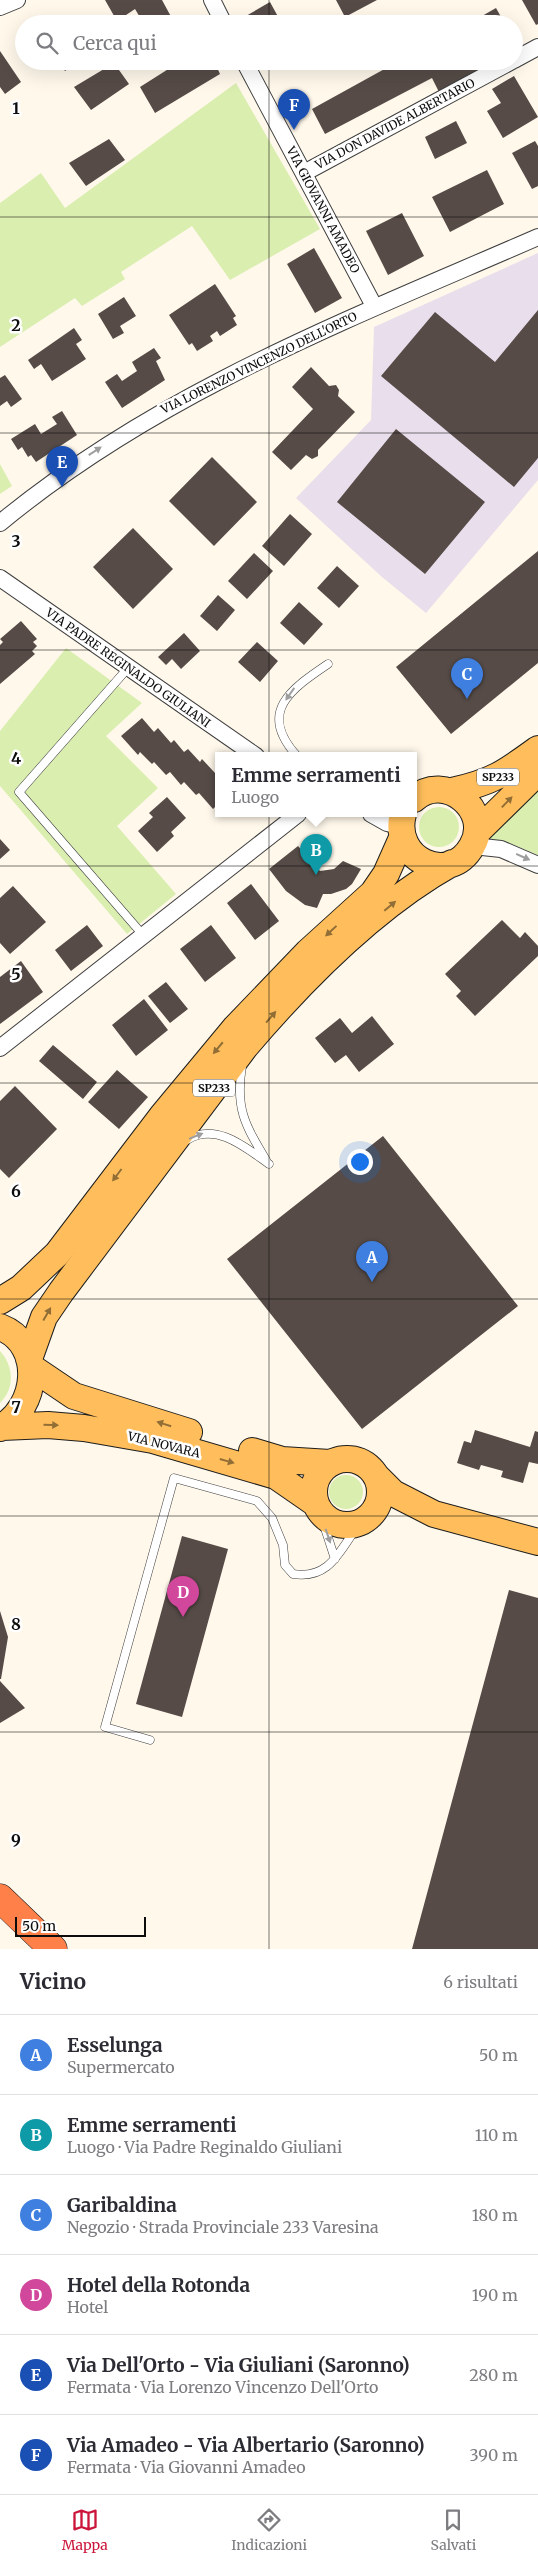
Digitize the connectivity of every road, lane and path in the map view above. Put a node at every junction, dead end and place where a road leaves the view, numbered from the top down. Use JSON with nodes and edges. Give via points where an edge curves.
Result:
{"nodes":[{"id":1,"x":17,"y":0,"type":"edge"},
{"id":2,"x":212,"y":0,"type":"edge"},
{"id":3,"x":0,"y":7,"type":"edge"},
{"id":4,"x":220,"y":15,"type":"edge"},
{"id":5,"x":538,"y":47,"type":"edge"},
{"id":6,"x":523,"y":55,"type":"edge"},
{"id":7,"x":249,"y":70,"type":"edge"},
{"id":8,"x":495,"y":70,"type":"edge"},
{"id":9,"x":304,"y":173,"type":"junction"},
{"id":10,"x":538,"y":236,"type":"edge"},
{"id":11,"x":374,"y":306,"type":"junction"},
{"id":12,"x":0,"y":523,"type":"edge"},
{"id":13,"x":0,"y":578,"type":"edge"},
{"id":14,"x":328,"y":664,"type":"dead end"},
{"id":15,"x":128,"y":668,"type":"junction"},
{"id":16,"x":538,"y":749,"type":"edge"},
{"id":17,"x":250,"y":752,"type":"edge"},
{"id":18,"x":293,"y":752,"type":"edge"},
{"id":19,"x":538,"y":772,"type":"edge"},
{"id":20,"x":452,"y":791,"type":"junction"},
{"id":21,"x":417,"y":797,"type":"edge"},
{"id":22,"x":294,"y":817,"type":"edge"},
{"id":23,"x":379,"y":817,"type":"edge"},
{"id":24,"x":394,"y":823,"type":"edge"},
{"id":25,"x":475,"y":839,"type":"junction"},
{"id":26,"x":452,"y":864,"type":"junction"},
{"id":27,"x":538,"y":865,"type":"edge"},
{"id":28,"x":144,"y":935,"type":"junction"},
{"id":29,"x":245,"y":1047,"type":"junction"},
{"id":30,"x":0,"y":1048,"type":"edge"},
{"id":31,"x":156,"y":1164,"type":"junction"},
{"id":32,"x":0,"y":1301,"type":"edge"},
{"id":33,"x":0,"y":1327,"type":"edge"},
{"id":34,"x":30,"y":1363,"type":"junction"},
{"id":35,"x":1,"y":1427,"type":"edge"},
{"id":36,"x":330,"y":1463,"type":"junction"},
{"id":37,"x":376,"y":1476,"type":"junction"},
{"id":38,"x":317,"y":1508,"type":"junction"},
{"id":39,"x":434,"y":1514,"type":"junction"},
{"id":40,"x":364,"y":1520,"type":"junction"},
{"id":41,"x":538,"y":1542,"type":"edge"},
{"id":42,"x":335,"y":1559,"type":"junction"},
{"id":43,"x":150,"y":1740,"type":"dead end"},
{"id":44,"x":0,"y":1898,"type":"edge"},
{"id":45,"x":0,"y":1922,"type":"edge"},
{"id":46,"x":28,"y":1949,"type":"edge"},
{"id":47,"x":53,"y":1949,"type":"edge"}],
"edges":[{"from":1,"to":3,"type":"street"},
{"from":2,"to":4,"type":"street"},
{"from":5,"to":6,"type":"street","name":"VIA DON DAVIDE ALBERTARIO"},
{"from":7,"to":9,"type":"street","name":"VIA GIOVANNI AMADEO"},
{"from":8,"to":9,"type":"street","name":"VIA DON DAVIDE ALBERTARIO"},
{"from":9,"to":11,"type":"street","name":"VIA GIOVANNI AMADEO"},
{"from":10,"to":11,"type":"street","name":"VIA LORENZO VINCENZO DELL'ORTO"},
{"from":12,"to":11,"type":"street","name":"VIA LORENZO VINCENZO DELL'ORTO","one_way":true,"via":[[66,471],[157,414],[230,374]]},
{"from":13,"to":15,"type":"street","name":"VIA PADRE REGINALDO GIULIANI"},
{"from":14,"to":18,"type":"lane","one_way":true,"via":[[296,686],[282,706],[278,718],[281,731]]},
{"from":15,"to":17,"type":"street","name":"VIA PADRE REGINALDO GIULIANI"},
{"from":15,"to":28,"type":"lane","via":[[19,792]]},
{"from":16,"to":20,"type":"main road","number":"SP233","via":[[501,776],[484,784]]},
{"from":25,"to":19,"type":"main road","number":"SP233","one_way":true},
{"from":20,"to":21,"type":"main road","number":"SP233","via":[[428,790]]},
{"from":20,"to":25,"type":"main road","number":"SP233","via":[[472,807],[476,819]]},
{"from":22,"to":28,"type":"street"},
{"from":23,"to":24,"type":"street"},
{"from":24,"to":26,"type":"main road","via":[[416,859],[440,866]]},
{"from":24,"to":32,"type":"main road","number":"SP233","one_way":true,"via":[[386,874],[373,893],[308,952],[241,1021],[162,1116],[58,1254],[21,1288]]},
{"from":25,"to":26,"type":"main road","number":"SP233","via":[[468,853]]},
{"from":25,"to":27,"type":"street","one_way":true},
{"from":29,"to":26,"type":"main road","number":"SP233","one_way":true,"via":[[326,960],[402,895]]},
{"from":28,"to":30,"type":"street"},
{"from":29,"to":31,"type":"main road","number":"SP233"},
{"from":31,"to":29,"type":"lane","one_way":true,"via":[[189,1138],[203,1133],[215,1133],[237,1142],[269,1164],[247,1129],[240,1110],[238,1092]]},
{"from":34,"to":31,"type":"main road","number":"SP233","one_way":true,"via":[[44,1318]]},
{"from":33,"to":34,"type":"main road","via":[[19,1341]]},
{"from":34,"to":35,"type":"main road","number":"SP233","via":[[32,1385],[26,1402],[16,1416]]},
{"from":36,"to":34,"type":"main road","name":"VIA NOVARA","one_way":true,"via":[[282,1460],[74,1396]]},
{"from":35,"to":38,"type":"main road","name":"VIA NOVARA","one_way":true,"via":[[48,1425],[84,1428],[153,1440],[276,1476]]},
{"from":36,"to":37,"type":"main road","name":"VIA NOVARA","via":[[348,1459],[359,1461]]},
{"from":36,"to":38,"type":"main road","via":[[314,1482]]},
{"from":37,"to":39,"type":"main road","name":"VIA NOVARA","via":[[393,1493]]},
{"from":37,"to":40,"type":"main road","via":[[380,1498],[376,1508]]},
{"from":38,"to":40,"type":"main road","name":"VIA NOVARA","via":[[337,1525],[349,1526]]},
{"from":38,"to":42,"type":"lane","one_way":true},
{"from":39,"to":40,"type":"main road","name":"VIA NOVARA"},
{"from":39,"to":41,"type":"main road","name":"VIA NOVARA"},
{"from":40,"to":42,"type":"lane"},
{"from":42,"to":43,"type":"lane","via":[[316,1574],[293,1574],[285,1565],[283,1545],[272,1518],[257,1501],[174,1478],[105,1727]]},
{"from":44,"to":47,"type":"highway"},
{"from":45,"to":46,"type":"highway"}]}
